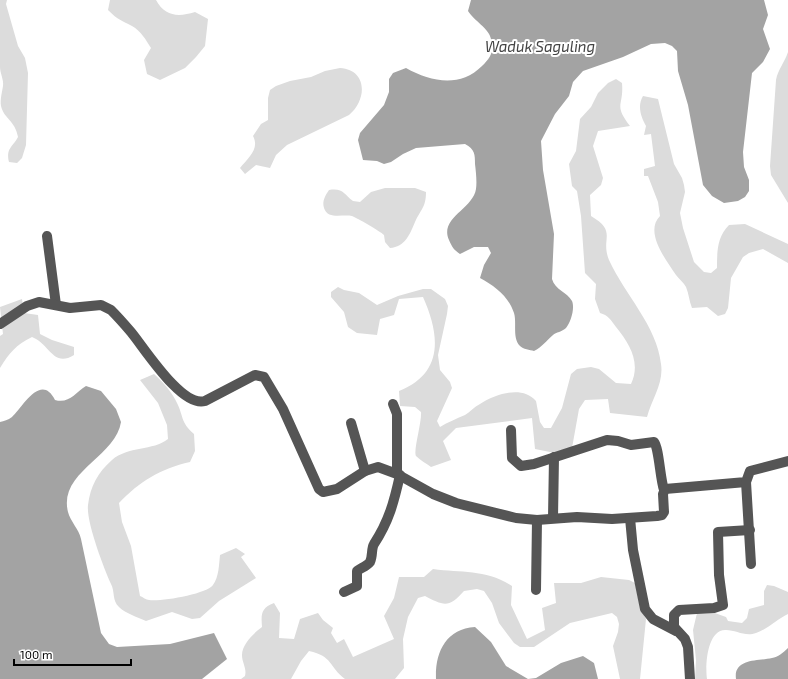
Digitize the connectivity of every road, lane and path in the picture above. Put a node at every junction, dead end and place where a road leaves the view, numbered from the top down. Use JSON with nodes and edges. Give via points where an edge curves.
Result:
{"nodes":[{"id":1,"x":47,"y":236,"type":"dead end"},
{"id":2,"x":56,"y":305,"type":"junction"},
{"id":3,"x":0,"y":324,"type":"edge"},
{"id":4,"x":393,"y":404,"type":"dead end"},
{"id":5,"x":352,"y":423,"type":"dead end"},
{"id":6,"x":512,"y":430,"type":"dead end"},
{"id":7,"x":554,"y":457,"type":"junction"},
{"id":8,"x":788,"y":461,"type":"edge"},
{"id":9,"x":365,"y":471,"type":"junction"},
{"id":10,"x":398,"y":474,"type":"junction"},
{"id":11,"x":746,"y":482,"type":"junction"},
{"id":12,"x":664,"y":490,"type":"junction"},
{"id":13,"x":553,"y":518,"type":"junction"},
{"id":14,"x":630,"y":518,"type":"junction"},
{"id":15,"x":537,"y":520,"type":"junction"},
{"id":16,"x":750,"y":530,"type":"junction"},
{"id":17,"x":751,"y":564,"type":"dead end"},
{"id":18,"x":536,"y":590,"type":"dead end"},
{"id":19,"x":344,"y":592,"type":"dead end"},
{"id":20,"x":676,"y":631,"type":"junction"},
{"id":21,"x":690,"y":679,"type":"edge"}],
"edges":[{"from":1,"to":2,"type":"street"},
{"from":2,"to":3,"type":"street","via":[[46,302],[33,304],[19,310]]},
{"from":2,"to":9,"type":"street","via":[[70,308],[101,305],[111,310],[173,384],[198,402],[205,401],[255,375],[264,377],[283,409],[322,491],[337,489]]},
{"from":4,"to":10,"type":"street","via":[[397,414]]},
{"from":5,"to":9,"type":"street"},
{"from":6,"to":7,"type":"street","via":[[512,458],[517,464],[528,466]]},
{"from":7,"to":12,"type":"street","via":[[607,440],[631,445],[654,442],[657,446]]},
{"from":7,"to":13,"type":"street"},
{"from":8,"to":11,"type":"street","via":[[750,471]]},
{"from":9,"to":10,"type":"street","via":[[378,467]]},
{"from":10,"to":15,"type":"street","via":[[433,494],[456,503],[516,518]]},
{"from":10,"to":19,"type":"street","via":[[391,515],[374,544],[371,559],[358,571],[357,586]]},
{"from":11,"to":12,"type":"street","via":[[670,487]]},
{"from":11,"to":16,"type":"street"},
{"from":12,"to":14,"type":"street","via":[[663,514]]},
{"from":13,"to":14,"type":"street"},
{"from":13,"to":15,"type":"street"},
{"from":14,"to":20,"type":"street","via":[[633,550],[645,609],[653,619]]},
{"from":15,"to":18,"type":"street"},
{"from":16,"to":17,"type":"street"},
{"from":16,"to":20,"type":"street","via":[[718,532],[718,575],[723,605],[679,610],[673,620]]},
{"from":20,"to":21,"type":"street","via":[[685,639],[688,647]]}]}
